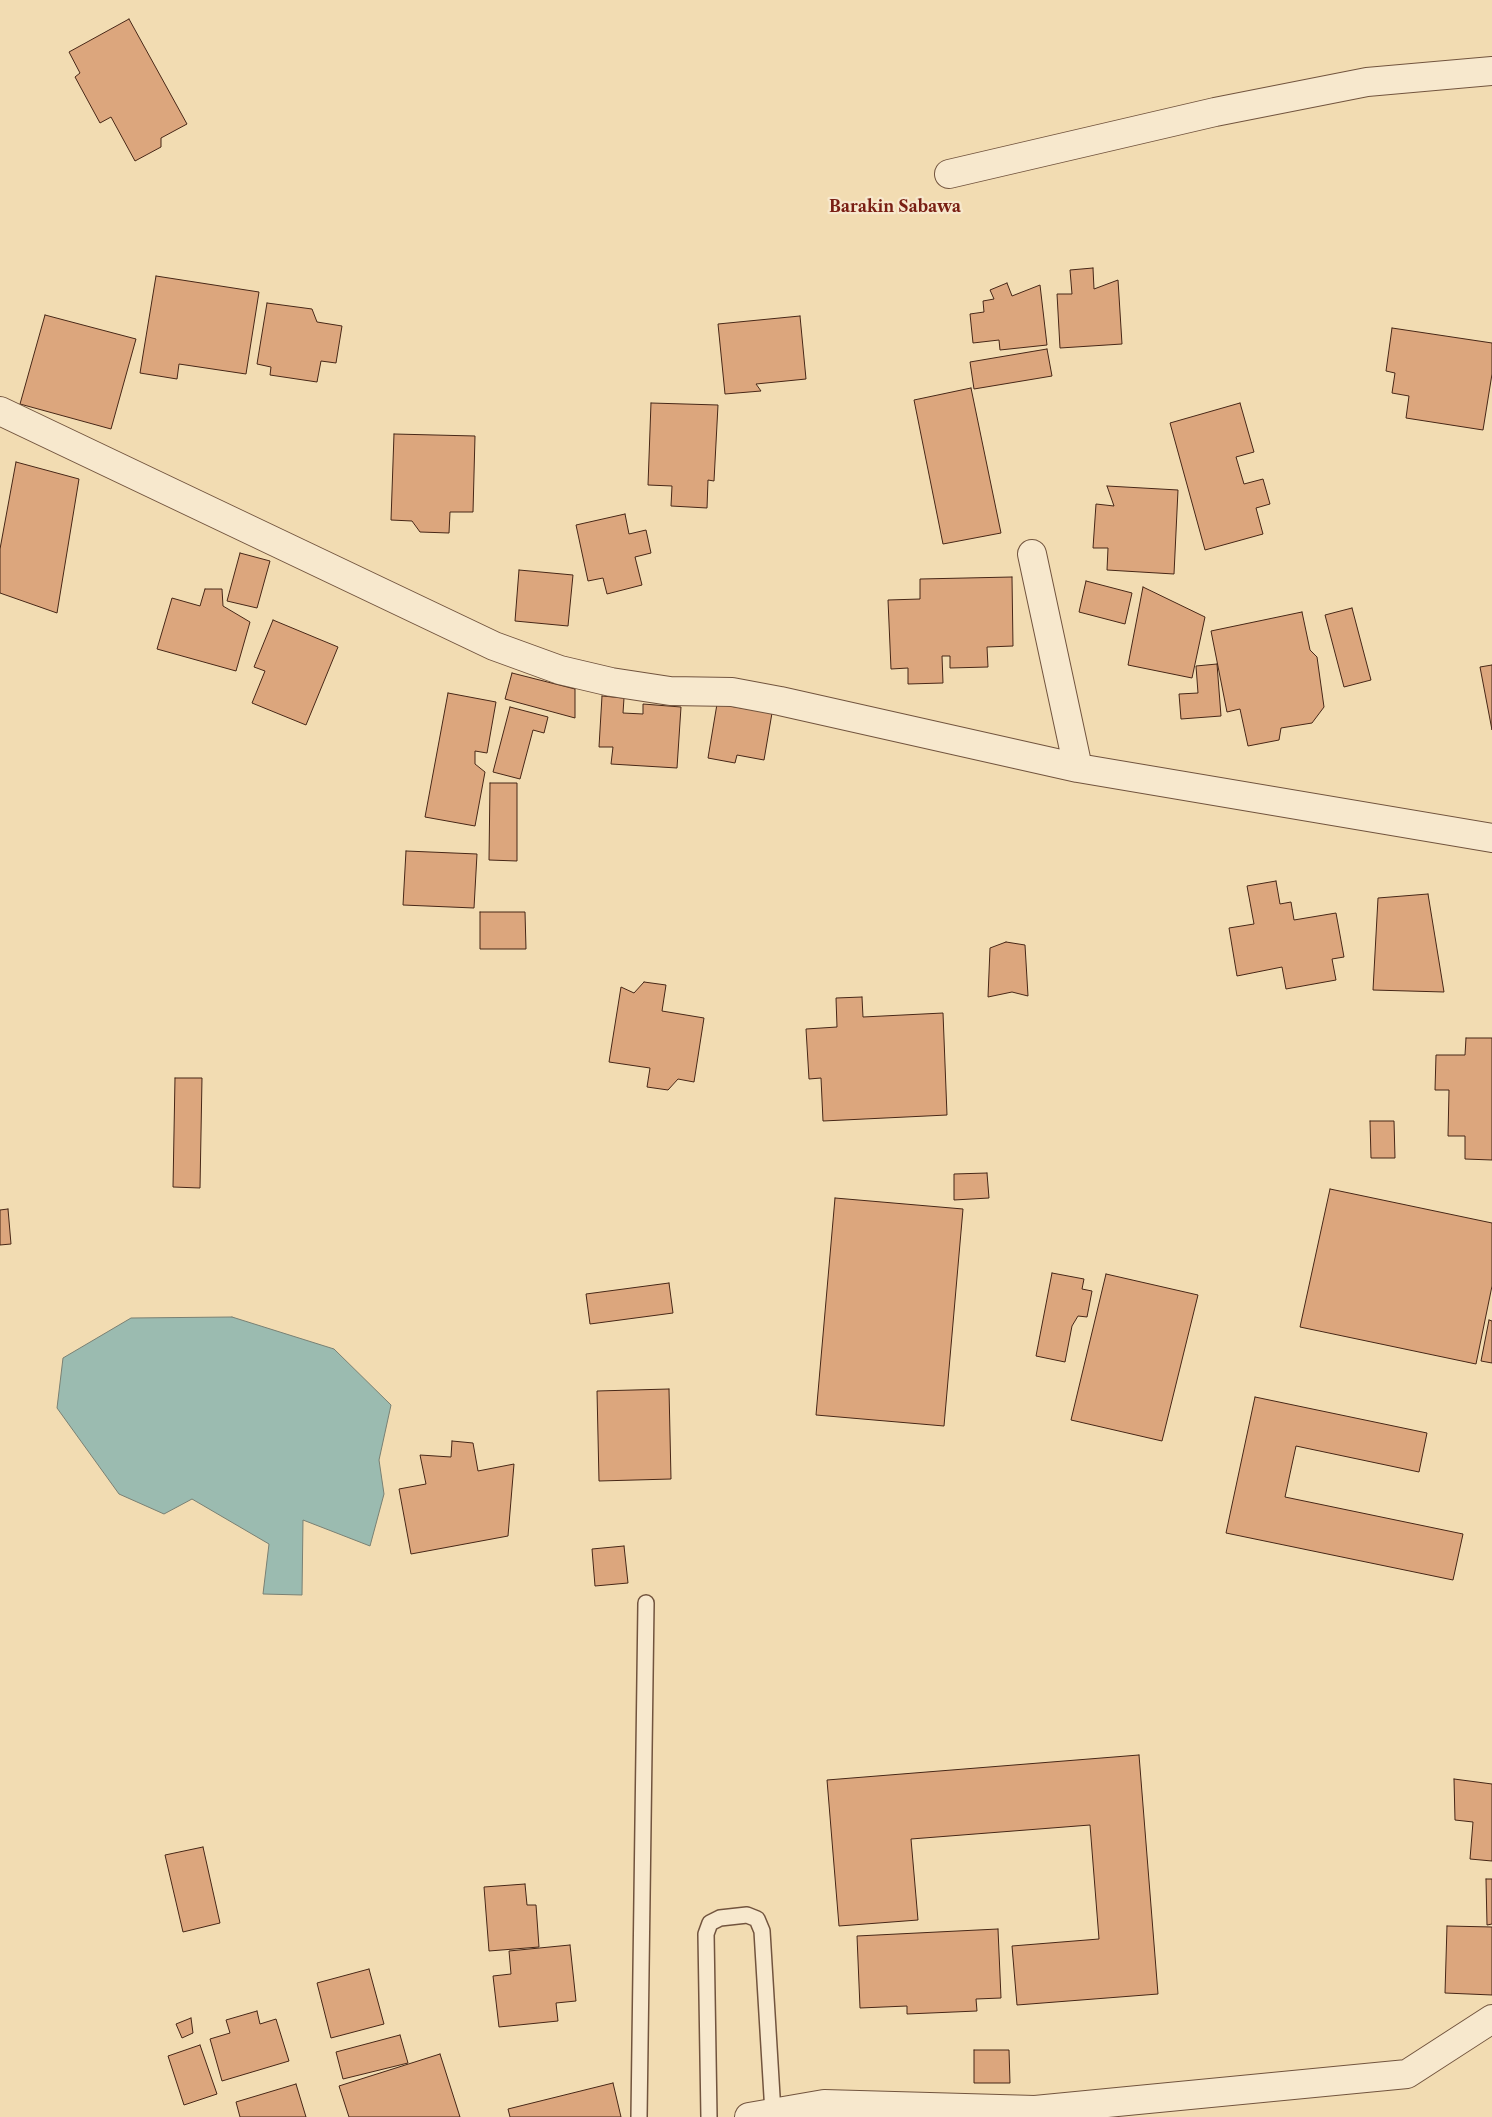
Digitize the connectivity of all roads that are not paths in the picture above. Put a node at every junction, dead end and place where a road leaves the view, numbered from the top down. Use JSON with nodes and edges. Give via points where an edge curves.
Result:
{"nodes":[{"id":1,"x":1492,"y":70,"type":"edge"},
{"id":2,"x":949,"y":174,"type":"dead end"},
{"id":3,"x":0,"y":411,"type":"edge"},
{"id":4,"x":1032,"y":554,"type":"dead end"},
{"id":5,"x":1078,"y":768,"type":"junction"},
{"id":6,"x":1492,"y":838,"type":"edge"},
{"id":7,"x":646,"y":1603,"type":"dead end"},
{"id":8,"x":1492,"y":2019,"type":"edge"},
{"id":9,"x":761,"y":2115,"type":"edge"},
{"id":10,"x":639,"y":2117,"type":"edge"},
{"id":11,"x":709,"y":2117,"type":"edge"}],
"edges":[{"from":1,"to":2,"type":"street","via":[[1367,82],[1214,112]]},
{"from":3,"to":5,"type":"street","via":[[494,646],[560,670],[670,691],[732,692],[780,701]]},
{"from":4,"to":5,"type":"street"},
{"from":5,"to":6,"type":"street"},
{"from":7,"to":10,"type":"lane"},
{"from":8,"to":9,"type":"street","via":[[1407,2074],[1035,2110],[824,2104]]},
{"from":9,"to":11,"type":"lane","via":[[762,1931],[757,1919],[747,1914],[720,1918],[710,1923],[706,1934]]}]}
